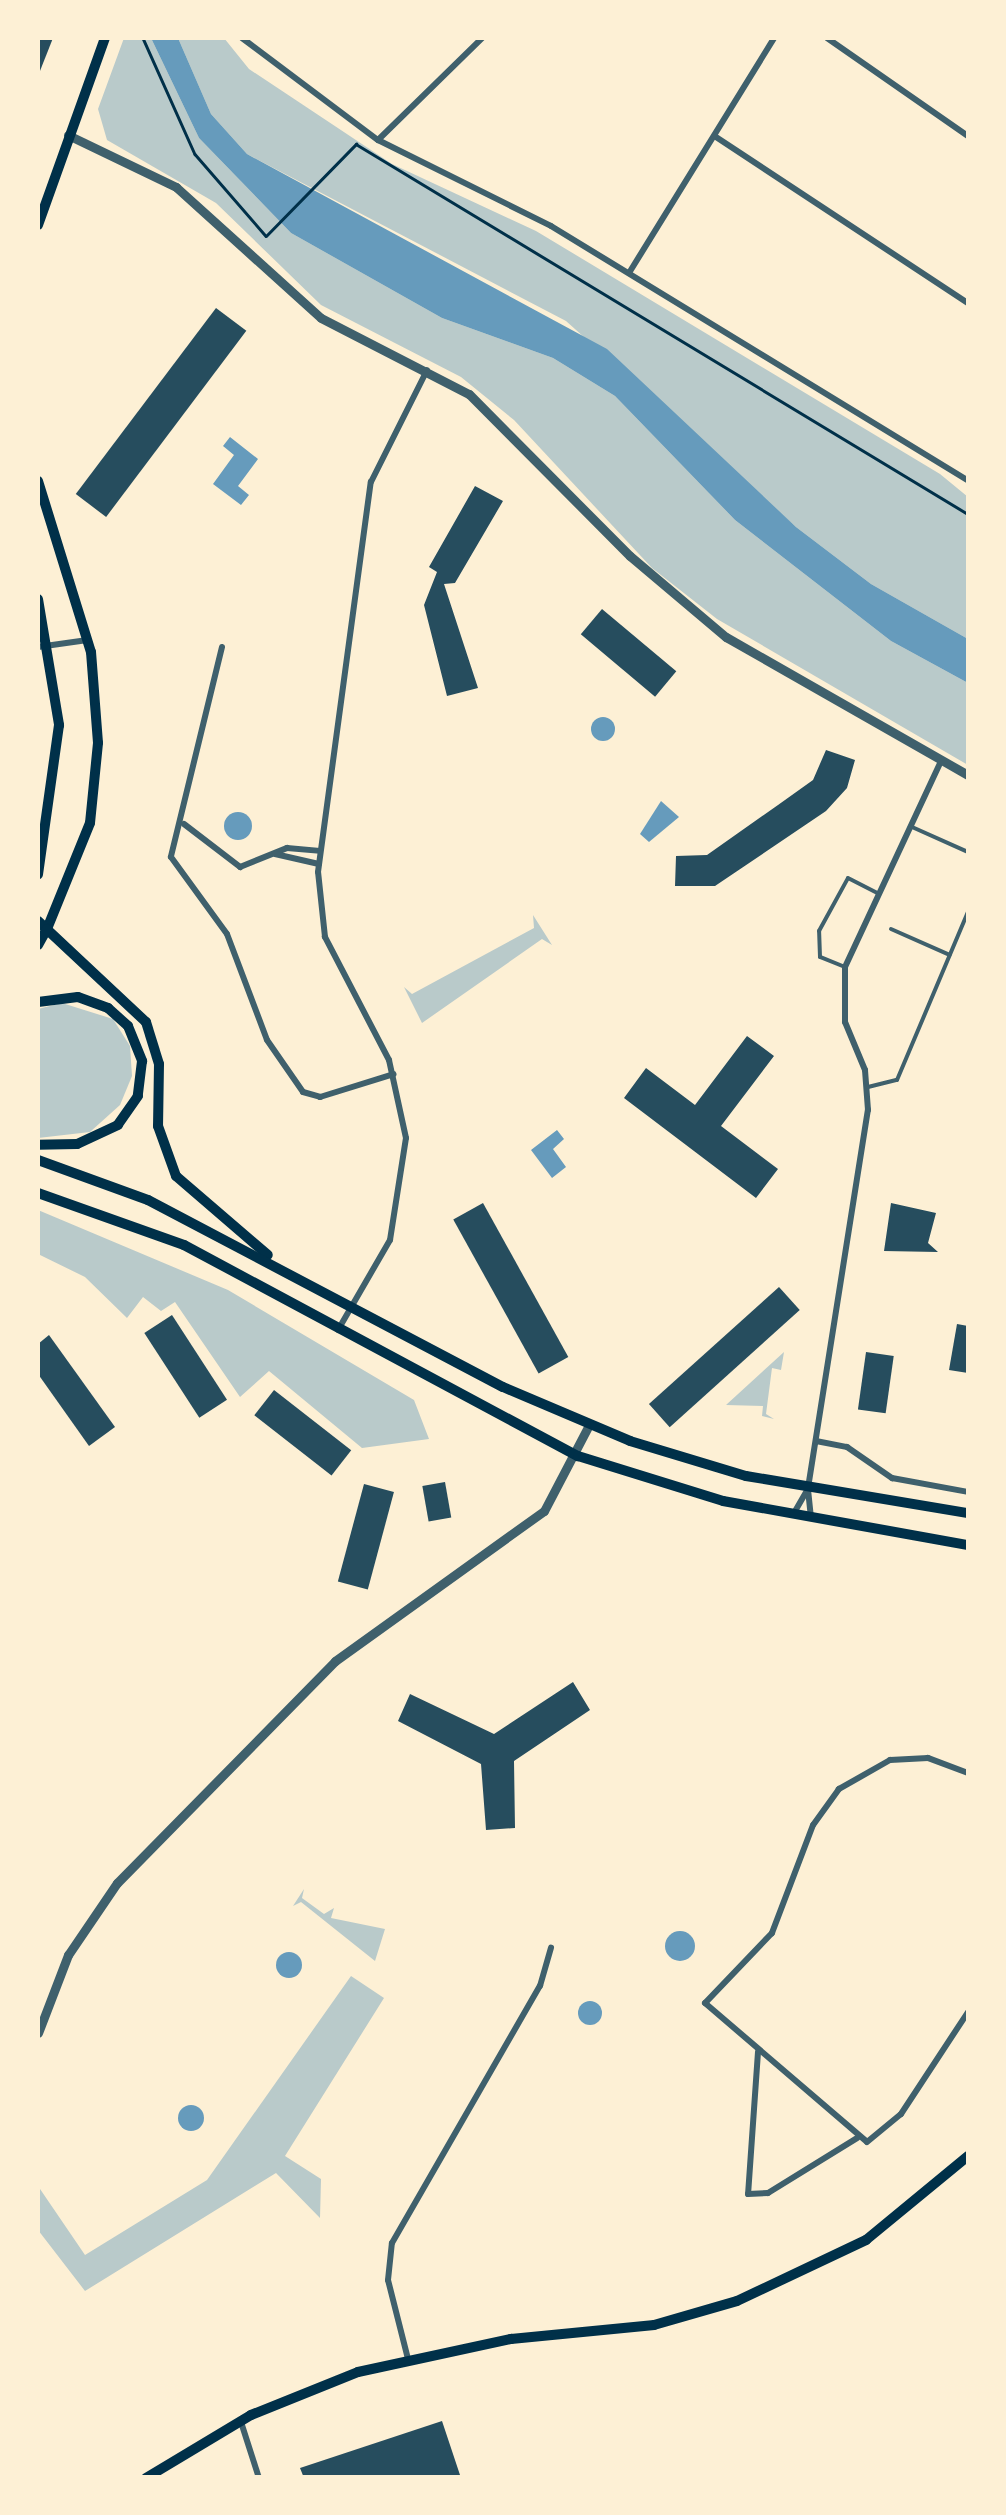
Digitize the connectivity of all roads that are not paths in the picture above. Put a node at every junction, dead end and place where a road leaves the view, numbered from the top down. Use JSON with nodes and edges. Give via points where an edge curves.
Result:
{"nodes":[{"id":1,"x":105,"y":38,"type":"edge"},
{"id":2,"x":242,"y":38,"type":"edge"},
{"id":3,"x":482,"y":38,"type":"edge"},
{"id":4,"x":774,"y":38,"type":"edge"},
{"id":5,"x":827,"y":38,"type":"edge"},
{"id":6,"x":68,"y":135,"type":"junction"},
{"id":7,"x":968,"y":136,"type":"edge"},
{"id":8,"x":716,"y":137,"type":"junction"},
{"id":9,"x":378,"y":140,"type":"junction"},
{"id":10,"x":38,"y":225,"type":"edge"},
{"id":11,"x":629,"y":274,"type":"junction"},
{"id":12,"x":968,"y":303,"type":"edge"},
{"id":13,"x":428,"y":368,"type":"junction"},
{"id":14,"x":38,"y":481,"type":"edge"},
{"id":15,"x":968,"y":481,"type":"edge"},
{"id":16,"x":38,"y":599,"type":"edge"},
{"id":17,"x":88,"y":640,"type":"junction"},
{"id":18,"x":51,"y":646,"type":"junction"},
{"id":19,"x":38,"y":647,"type":"edge"},
{"id":20,"x":222,"y":647,"type":"dead end"},
{"id":21,"x":941,"y":761,"type":"junction"},
{"id":22,"x":968,"y":775,"type":"edge"},
{"id":23,"x":184,"y":824,"type":"junction"},
{"id":24,"x":912,"y":828,"type":"junction"},
{"id":25,"x":320,"y":850,"type":"junction"},
{"id":26,"x":968,"y":852,"type":"edge"},
{"id":27,"x":274,"y":853,"type":"junction"},
{"id":28,"x":318,"y":864,"type":"junction"},
{"id":29,"x":38,"y":875,"type":"edge"},
{"id":30,"x":879,"y":893,"type":"junction"},
{"id":31,"x":968,"y":912,"type":"edge"},
{"id":32,"x":42,"y":925,"type":"edge"},
{"id":33,"x":890,"y":929,"type":"dead end"},
{"id":34,"x":38,"y":945,"type":"edge"},
{"id":35,"x":950,"y":955,"type":"junction"},
{"id":36,"x":845,"y":968,"type":"junction"},
{"id":37,"x":38,"y":1002,"type":"edge"},
{"id":38,"x":394,"y":1074,"type":"junction"},
{"id":39,"x":868,"y":1087,"type":"junction"},
{"id":40,"x":38,"y":1145,"type":"edge"},
{"id":41,"x":38,"y":1160,"type":"edge"},
{"id":42,"x":38,"y":1194,"type":"edge"},
{"id":43,"x":288,"y":1272,"type":"junction"},
{"id":44,"x":354,"y":1306,"type":"junction"},
{"id":45,"x":338,"y":1331,"type":"junction"},
{"id":46,"x":588,"y":1425,"type":"junction"},
{"id":47,"x":816,"y":1441,"type":"junction"},
{"id":48,"x":578,"y":1456,"type":"junction"},
{"id":49,"x":808,"y":1488,"type":"junction"},
{"id":50,"x":968,"y":1492,"type":"edge"},
{"id":51,"x":968,"y":1513,"type":"edge"},
{"id":52,"x":793,"y":1516,"type":"junction"},
{"id":53,"x":811,"y":1519,"type":"junction"},
{"id":54,"x":968,"y":1545,"type":"edge"},
{"id":55,"x":968,"y":1773,"type":"edge"},
{"id":56,"x":551,"y":1948,"type":"dead end"},
{"id":57,"x":968,"y":2012,"type":"edge"},
{"id":58,"x":38,"y":2034,"type":"edge"},
{"id":59,"x":758,"y":2050,"type":"junction"},
{"id":60,"x":857,"y":2138,"type":"junction"},
{"id":61,"x":968,"y":2156,"type":"edge"},
{"id":62,"x":408,"y":2359,"type":"junction"},
{"id":63,"x":241,"y":2420,"type":"junction"},
{"id":64,"x":146,"y":2478,"type":"edge"},
{"id":65,"x":259,"y":2478,"type":"edge"}],
"edges":[{"from":1,"to":6,"type":"main road"},
{"from":2,"to":9,"type":"street"},
{"from":3,"to":9,"type":"street"},
{"from":4,"to":8,"type":"street"},
{"from":5,"to":7,"type":"street"},
{"from":6,"to":10,"type":"main road"},
{"from":6,"to":13,"type":"street","via":[[176,187],[321,318]]},
{"from":8,"to":11,"type":"street"},
{"from":8,"to":12,"type":"street"},
{"from":9,"to":11,"type":"street"},
{"from":11,"to":15,"type":"street"},
{"from":13,"to":21,"type":"street","via":[[502,421],[697,615]]},
{"from":13,"to":25,"type":"street","via":[[372,482]]},
{"from":14,"to":17,"type":"main road"},
{"from":16,"to":18,"type":"main road"},
{"from":17,"to":18,"type":"street"},
{"from":17,"to":32,"type":"main road","via":[[98,743],[90,823]]},
{"from":18,"to":19,"type":"street"},
{"from":18,"to":29,"type":"main road","via":[[59,751]]},
{"from":20,"to":23,"type":"street"},
{"from":21,"to":22,"type":"street"},
{"from":21,"to":24,"type":"street"},
{"from":23,"to":27,"type":"street","via":[[203,830],[231,864],[252,866]]},
{"from":23,"to":38,"type":"street","via":[[171,858],[227,934],[293,1082],[320,1097]]},
{"from":24,"to":26,"type":"lane"},
{"from":24,"to":30,"type":"street"},
{"from":25,"to":27,"type":"street"},
{"from":25,"to":28,"type":"street"},
{"from":27,"to":28,"type":"street"},
{"from":28,"to":38,"type":"street","via":[[318,907],[335,965]]},
{"from":30,"to":36,"type":"street"},
{"from":30,"to":36,"type":"lane","via":[[848,878],[819,931],[820,957]]},
{"from":31,"to":35,"type":"lane"},
{"from":32,"to":34,"type":"main road"},
{"from":32,"to":43,"type":"main road","via":[[152,1033],[158,1126],[176,1176]]},
{"from":33,"to":35,"type":"lane"},
{"from":35,"to":39,"type":"lane","via":[[897,1080]]},
{"from":36,"to":39,"type":"street","via":[[844,1022]]},
{"from":37,"to":40,"type":"main road","via":[[78,997],[108,1008],[128,1026],[142,1061],[138,1096],[118,1125],[77,1144]]},
{"from":38,"to":44,"type":"street","via":[[402,1190],[390,1240]]},
{"from":39,"to":47,"type":"street"},
{"from":41,"to":43,"type":"main road","via":[[148,1200]]},
{"from":42,"to":45,"type":"main road","via":[[184,1245]]},
{"from":43,"to":44,"type":"main road"},
{"from":44,"to":45,"type":"street"},
{"from":44,"to":46,"type":"main road"},
{"from":45,"to":48,"type":"main road"},
{"from":46,"to":48,"type":"street"},
{"from":46,"to":49,"type":"main road"},
{"from":47,"to":49,"type":"street"},
{"from":47,"to":50,"type":"street","via":[[846,1447],[892,1478]]},
{"from":48,"to":52,"type":"main road"},
{"from":48,"to":58,"type":"street","via":[[544,1512],[345,1652],[144,1854],[87,1923]]},
{"from":49,"to":51,"type":"main road"},
{"from":49,"to":52,"type":"street"},
{"from":49,"to":53,"type":"street"},
{"from":52,"to":53,"type":"main road"},
{"from":53,"to":54,"type":"main road"},
{"from":55,"to":59,"type":"street","via":[[928,1758],[890,1760],[839,1790],[813,1825],[772,1933],[704,2003]]},
{"from":56,"to":62,"type":"street","via":[[540,1986],[389,2251]]},
{"from":57,"to":60,"type":"street","via":[[901,2114],[876,2139]]},
{"from":59,"to":60,"type":"street"},
{"from":59,"to":60,"type":"street","via":[[748,2194],[768,2193]]},
{"from":61,"to":62,"type":"main road","via":[[866,2240],[737,2302],[654,2324]]},
{"from":62,"to":63,"type":"main road"},
{"from":63,"to":64,"type":"main road"},
{"from":63,"to":65,"type":"street"}]}
